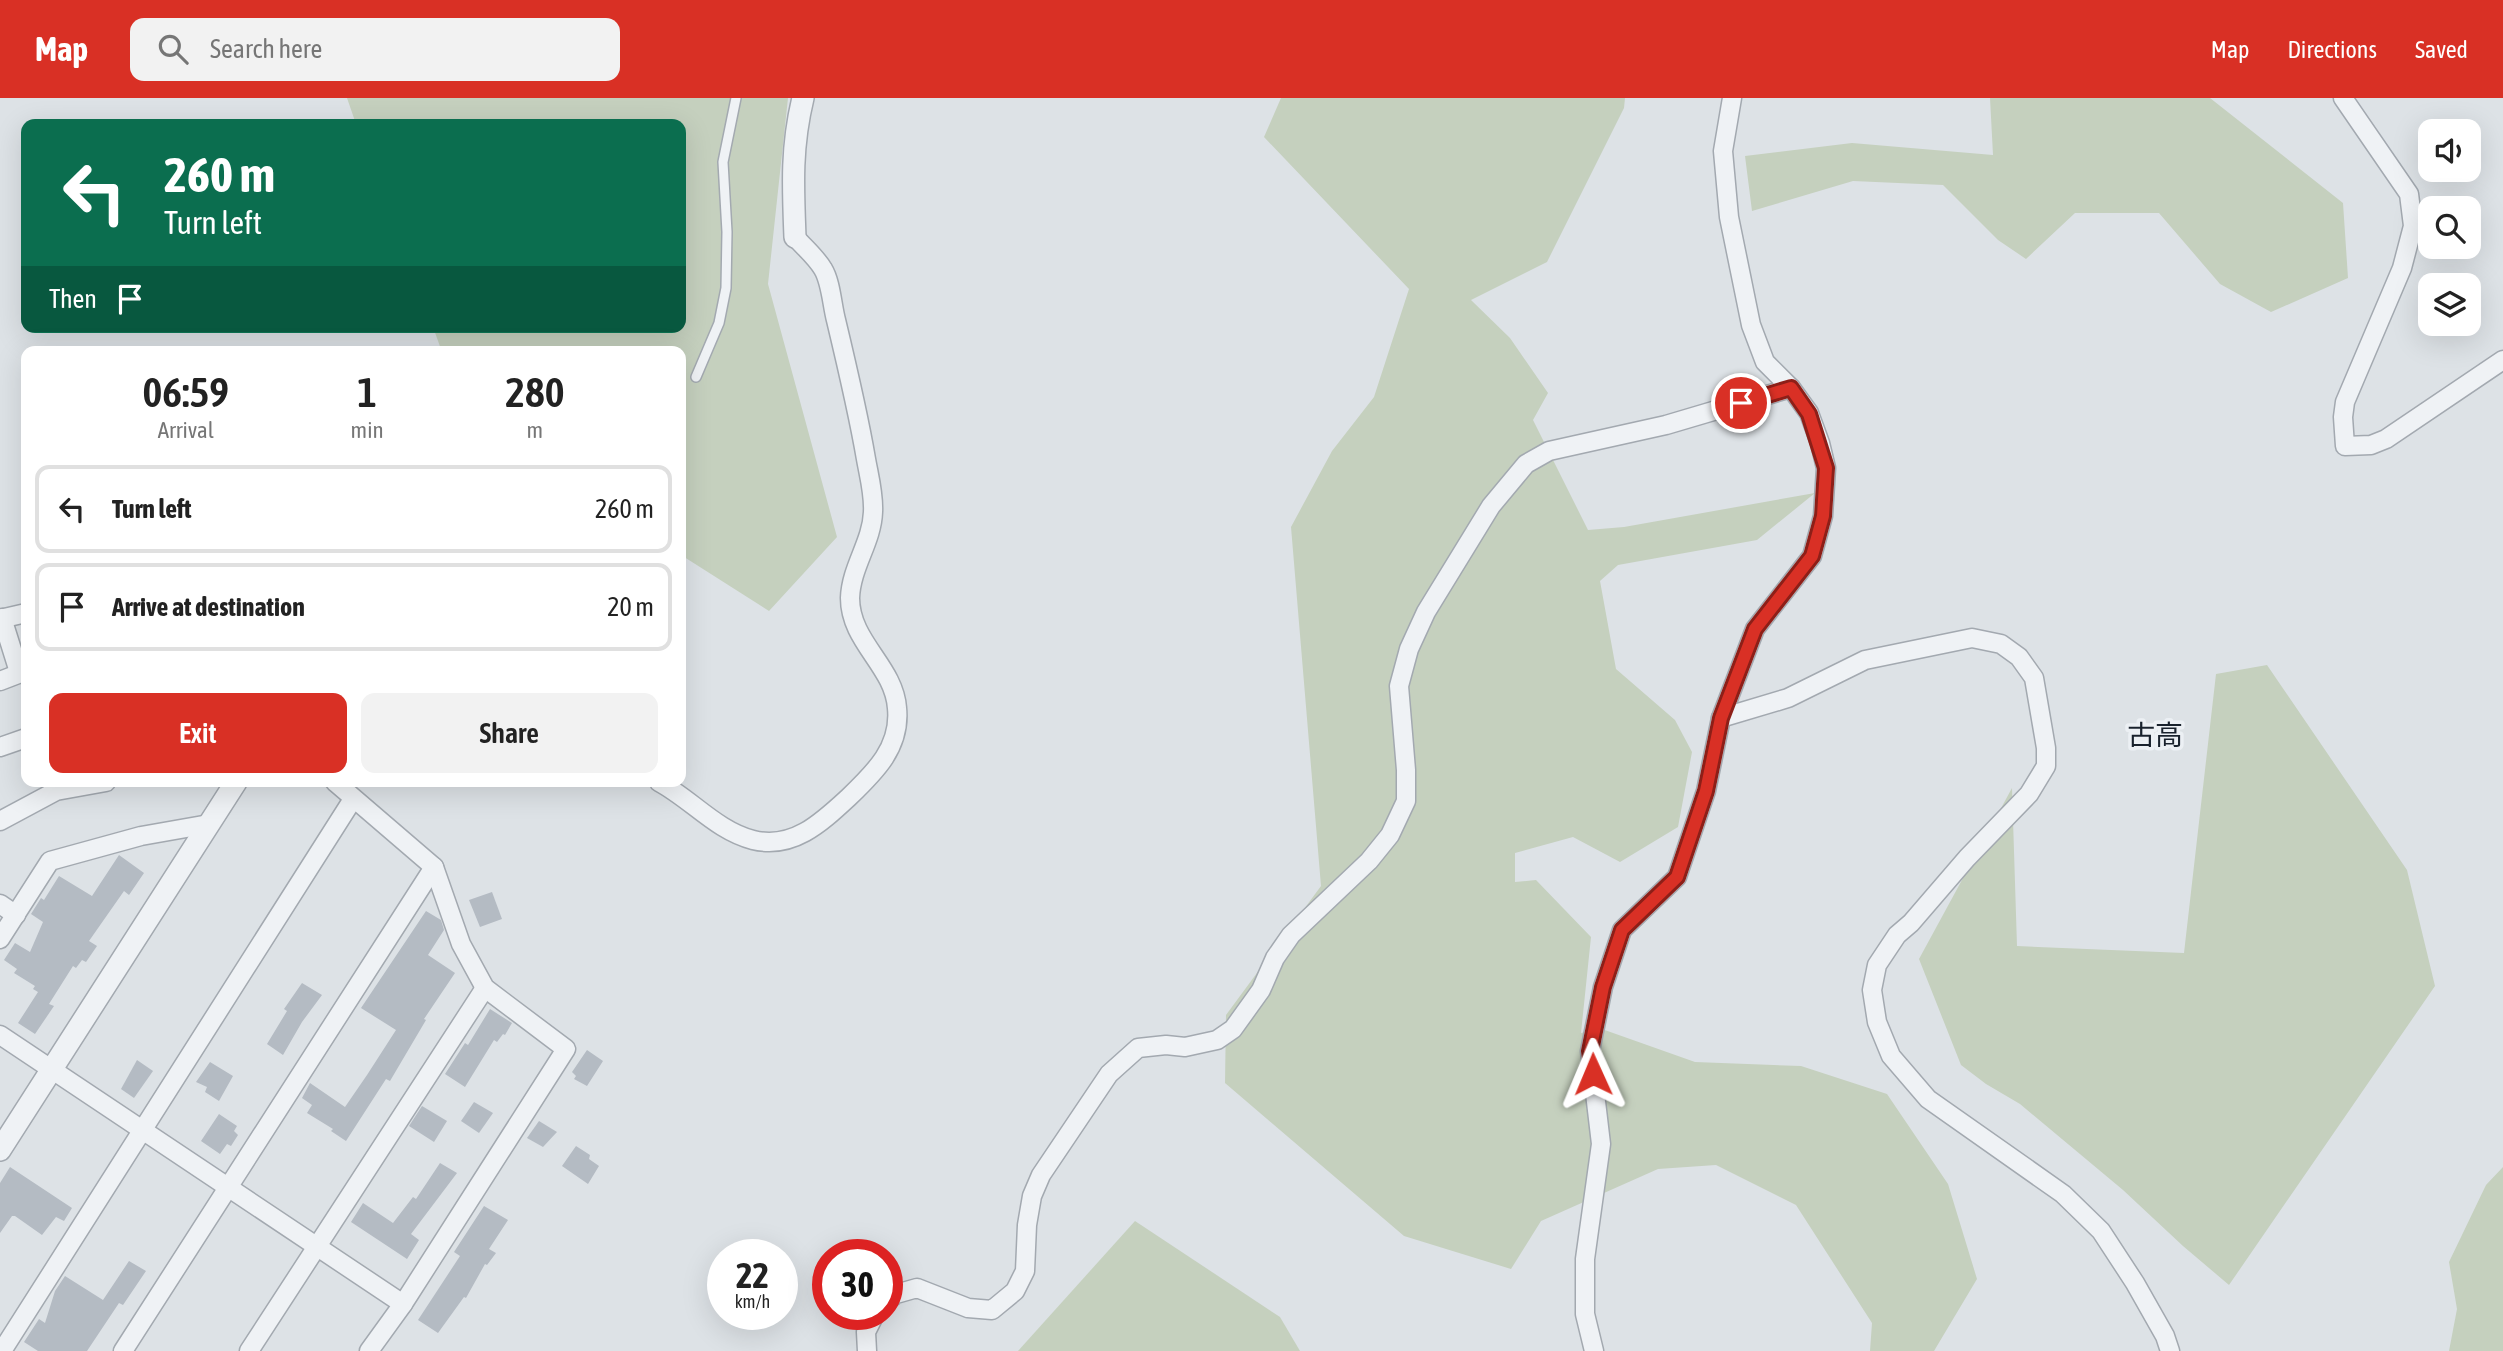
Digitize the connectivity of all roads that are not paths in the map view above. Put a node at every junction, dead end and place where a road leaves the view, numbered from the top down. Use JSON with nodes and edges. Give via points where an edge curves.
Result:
{"nodes":[{"id":1,"x":736,"y":98,"type":"edge"},
{"id":2,"x":803,"y":98,"type":"edge"},
{"id":3,"x":1732,"y":98,"type":"edge"},
{"id":4,"x":2343,"y":98,"type":"edge"},
{"id":5,"x":795,"y":237,"type":"joint"},
{"id":6,"x":2503,"y":360,"type":"edge"},
{"id":7,"x":696,"y":377,"type":"dead end"},
{"id":8,"x":1791,"y":388,"type":"junction"},
{"id":9,"x":21,"y":614,"type":"edge"},
{"id":10,"x":1,"y":618,"type":"edge"},
{"id":11,"x":21,"y":668,"type":"edge"},
{"id":12,"x":21,"y":671,"type":"edge"},
{"id":13,"x":0,"y":681,"type":"edge"},
{"id":14,"x":1721,"y":718,"type":"junction"},
{"id":15,"x":21,"y":740,"type":"edge"},
{"id":16,"x":0,"y":747,"type":"edge"},
{"id":17,"x":78,"y":787,"type":"edge"},
{"id":18,"x":233,"y":787,"type":"edge"},
{"id":19,"x":340,"y":787,"type":"edge"},
{"id":20,"x":666,"y":787,"type":"edge"},
{"id":21,"x":353,"y":799,"type":"junction"},
{"id":22,"x":0,"y":821,"type":"edge"},
{"id":23,"x":209,"y":824,"type":"junction"},
{"id":24,"x":434,"y":867,"type":"junction"},
{"id":25,"x":0,"y":904,"type":"edge"},
{"id":26,"x":16,"y":915,"type":"junction"},
{"id":27,"x":0,"y":939,"type":"edge"},
{"id":28,"x":485,"y":988,"type":"junction"},
{"id":29,"x":0,"y":1035,"type":"edge"},
{"id":30,"x":52,"y":1070,"type":"junction"},
{"id":31,"x":142,"y":1132,"type":"junction"},
{"id":32,"x":0,"y":1150,"type":"edge"},
{"id":33,"x":228,"y":1186,"type":"junction"},
{"id":34,"x":317,"y":1246,"type":"junction"},
{"id":35,"x":903,"y":1292,"type":"edge"},
{"id":36,"x":403,"y":1304,"type":"junction"},
{"id":37,"x":867,"y":1330,"type":"edge"},
{"id":38,"x":2,"y":1351,"type":"edge"},
{"id":39,"x":123,"y":1351,"type":"edge"},
{"id":40,"x":249,"y":1351,"type":"edge"},
{"id":41,"x":369,"y":1351,"type":"edge"},
{"id":42,"x":867,"y":1351,"type":"edge"},
{"id":43,"x":1594,"y":1351,"type":"edge"},
{"id":44,"x":2170,"y":1351,"type":"edge"}],
"edges":[{"from":1,"to":7,"type":"lane","via":[[723,162],[726,288],[719,323]]},
{"from":2,"to":5,"type":"street","via":[[792,164]]},
{"from":3,"to":8,"type":"street","via":[[1723,150],[1728,217],[1751,326],[1765,362]]},
{"from":4,"to":6,"type":"street","via":[[2409,194],[2413,226],[2402,268],[2345,402],[2346,446],[2386,439]]},
{"from":5,"to":20,"type":"street","via":[[824,270],[860,424],[873,511],[856,565],[851,613],[893,689],[897,706],[893,741],[875,772],[823,821],[791,840],[754,841],[736,835]]},
{"from":8,"to":14,"type":"street","via":[[1809,414],[1823,455],[1823,516],[1812,556],[1755,629]]},
{"from":8,"to":35,"type":"street","via":[[1667,425],[1549,451],[1526,464],[1491,506],[1426,612],[1409,649],[1399,686],[1406,801],[1390,835],[1370,861],[1291,935],[1233,1029],[1217,1040],[1185,1047],[1138,1048],[1109,1073],[1041,1175],[1027,1225],[1025,1271],[1014,1291],[992,1310],[968,1308],[917,1288]]},
{"from":9,"to":10,"type":"street"},
{"from":10,"to":11,"type":"street"},
{"from":12,"to":13,"type":"street"},
{"from":14,"to":43,"type":"street","via":[[1706,791],[1677,877],[1622,930],[1600,1000],[1590,1051],[1601,1144],[1585,1259],[1585,1314]]},
{"from":14,"to":44,"type":"street","via":[[1788,698],[1865,660],[1972,638],[2001,644],[2019,657],[2034,678],[2046,766],[2029,794],[1890,945],[1877,965],[1872,990],[1877,1022],[1891,1056],[1928,1099],[2063,1194],[2101,1231],[2135,1283]]},
{"from":15,"to":16,"type":"street"},
{"from":17,"to":22,"type":"street","via":[[56,791]]},
{"from":18,"to":23,"type":"street"},
{"from":19,"to":21,"type":"street"},
{"from":21,"to":24,"type":"street"},
{"from":21,"to":31,"type":"street"},
{"from":23,"to":26,"type":"street","via":[[141,836],[50,861]]},
{"from":23,"to":30,"type":"street"},
{"from":24,"to":28,"type":"street","via":[[460,944]]},
{"from":24,"to":33,"type":"street"},
{"from":25,"to":26,"type":"street"},
{"from":26,"to":27,"type":"street"},
{"from":28,"to":34,"type":"street"},
{"from":28,"to":36,"type":"street","via":[[566,1049]]},
{"from":29,"to":30,"type":"street"},
{"from":30,"to":31,"type":"street"},
{"from":30,"to":32,"type":"street"},
{"from":31,"to":33,"type":"street"},
{"from":31,"to":38,"type":"street"},
{"from":33,"to":34,"type":"street"},
{"from":33,"to":39,"type":"street"},
{"from":34,"to":36,"type":"street"},
{"from":34,"to":40,"type":"street"},
{"from":36,"to":41,"type":"street"},
{"from":37,"to":42,"type":"street"}]}
